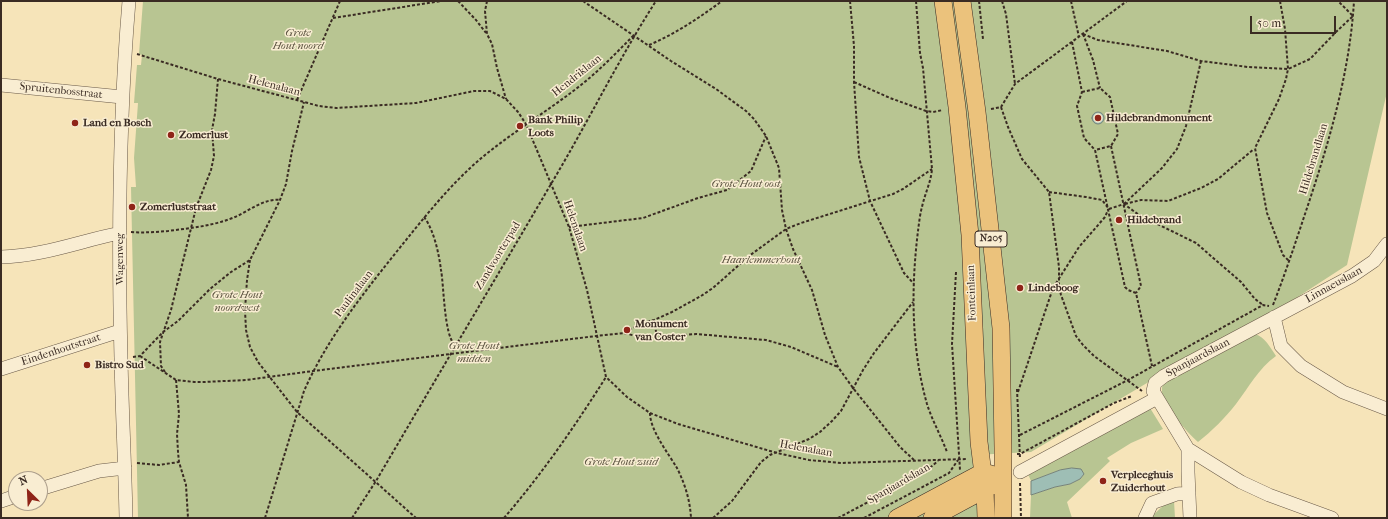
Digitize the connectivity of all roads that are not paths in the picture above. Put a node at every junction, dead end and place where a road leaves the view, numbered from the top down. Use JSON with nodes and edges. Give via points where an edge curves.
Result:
{"nodes":[{"id":1,"x":129,"y":1,"type":"edge"},
{"id":2,"x":943,"y":1,"type":"edge"},
{"id":3,"x":962,"y":1,"type":"edge"},
{"id":4,"x":1,"y":85,"type":"edge"},
{"id":5,"x":122,"y":98,"type":"junction"},
{"id":6,"x":124,"y":232,"type":"junction"},
{"id":7,"x":1387,"y":244,"type":"edge"},
{"id":8,"x":1,"y":258,"type":"edge"},
{"id":9,"x":1387,"y":258,"type":"edge"},
{"id":10,"x":1374,"y":261,"type":"junction"},
{"id":11,"x":1273,"y":312,"type":"junction"},
{"id":12,"x":120,"y":331,"type":"junction"},
{"id":13,"x":1,"y":369,"type":"edge"},
{"id":14,"x":1151,"y":394,"type":"junction"},
{"id":15,"x":1387,"y":409,"type":"edge"},
{"id":16,"x":1188,"y":449,"type":"junction"},
{"id":17,"x":128,"y":466,"type":"junction"},
{"id":18,"x":983,"y":472,"type":"junction"},
{"id":19,"x":1020,"y":472,"type":"road end"},
{"id":20,"x":1003,"y":479,"type":"junction"},
{"id":21,"x":48,"y":487,"type":"edge"},
{"id":22,"x":986,"y":490,"type":"junction"},
{"id":23,"x":1189,"y":493,"type":"junction"},
{"id":24,"x":126,"y":518,"type":"edge"},
{"id":25,"x":897,"y":518,"type":"edge"},
{"id":26,"x":932,"y":518,"type":"edge"},
{"id":27,"x":986,"y":518,"type":"edge"},
{"id":28,"x":1003,"y":518,"type":"edge"},
{"id":29,"x":1145,"y":518,"type":"edge"},
{"id":30,"x":1190,"y":518,"type":"edge"},
{"id":31,"x":1332,"y":518,"type":"edge"}],
"edges":[{"from":1,"to":5,"type":"street","name":"Wagenweg"},
{"from":2,"to":18,"type":"main road","name":"Fonteinlaan","number":"N205","via":[[970,235],[979,442]]},
{"from":3,"to":20,"type":"main road","name":"Fonteinlaan","number":"N205","via":[[977,112],[1000,328]]},
{"from":4,"to":5,"type":"street","name":"Spruitenbosstraat"},
{"from":5,"to":6,"type":"street","name":"Wagenweg"},
{"from":6,"to":8,"type":"street","via":[[59,250]]},
{"from":6,"to":12,"type":"street","name":"Wagenweg"},
{"from":7,"to":10,"type":"street","name":"Linnaeuslaan"},
{"from":9,"to":10,"type":"street"},
{"from":10,"to":11,"type":"street","name":"Linnaeuslaan","via":[[1352,276]]},
{"from":11,"to":14,"type":"street","name":"Spanjaardslaan","via":[[1160,378]]},
{"from":11,"to":15,"type":"street","via":[[1281,346],[1301,366],[1342,392]]},
{"from":12,"to":13,"type":"street","name":"Eindenhoutstraat"},
{"from":12,"to":17,"type":"street","name":"Wagenweg"},
{"from":14,"to":16,"type":"street"},
{"from":14,"to":19,"type":"street","name":"Spanjaardslaan"},
{"from":16,"to":23,"type":"street"},
{"from":16,"to":31,"type":"street","via":[[1269,496]]},
{"from":17,"to":21,"type":"street","via":[[99,471]]},
{"from":17,"to":24,"type":"street","name":"Wagenweg"},
{"from":18,"to":20,"type":"main road"},
{"from":18,"to":22,"type":"main road","name":"Fonteinlaan","number":"N205"},
{"from":18,"to":25,"type":"main road"},
{"from":20,"to":22,"type":"main road"},
{"from":20,"to":28,"type":"main road","name":"Fonteinlaan"},
{"from":22,"to":26,"type":"main road"},
{"from":22,"to":27,"type":"main road","name":"Fonteinlaan"},
{"from":23,"to":29,"type":"street","via":[[1176,494],[1152,503]]},
{"from":23,"to":30,"type":"street"}]}
